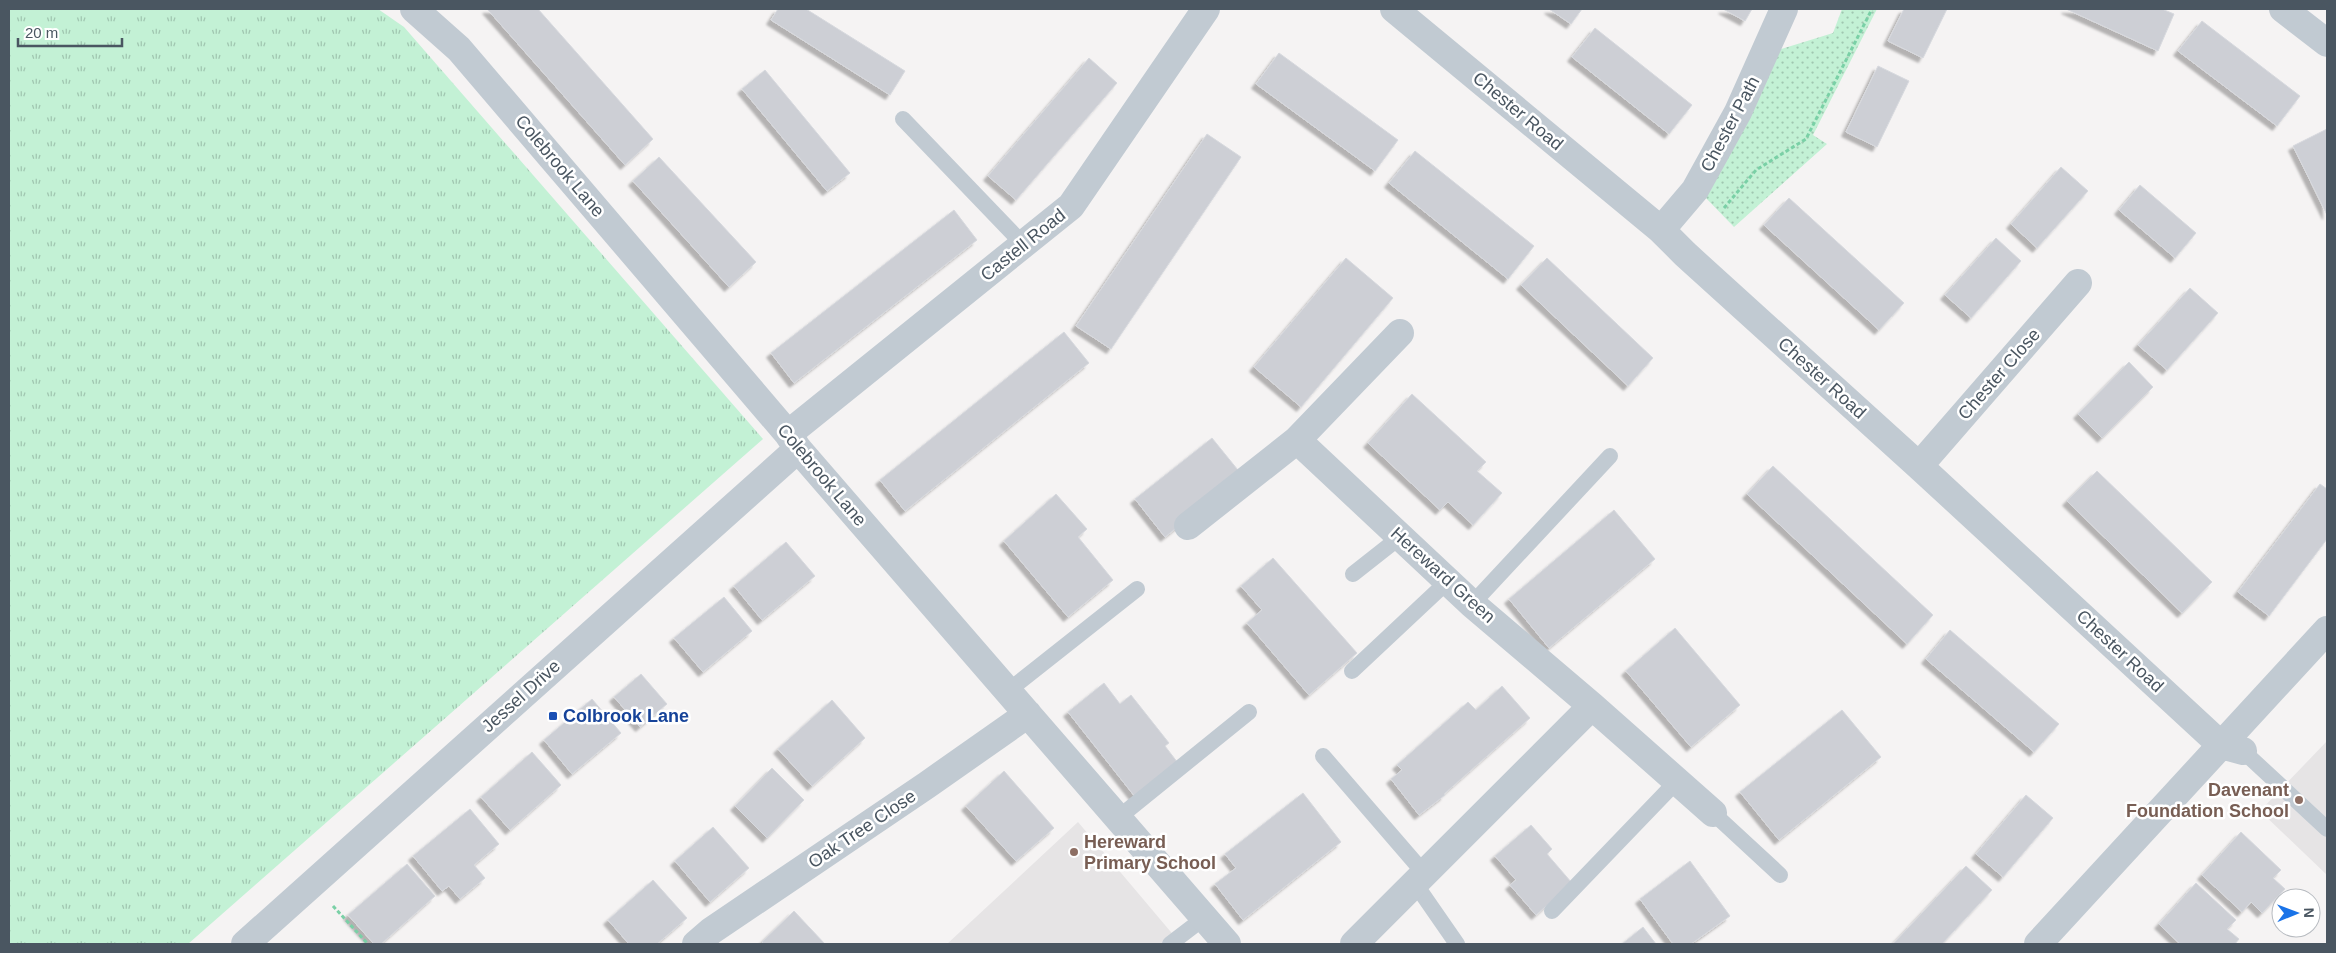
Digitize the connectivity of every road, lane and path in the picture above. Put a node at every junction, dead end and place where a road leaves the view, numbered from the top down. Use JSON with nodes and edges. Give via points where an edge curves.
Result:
{"nodes":[{"id":1,"x":414,"y":9,"type":"edge"},
{"id":2,"x":1206,"y":9,"type":"edge"},
{"id":3,"x":1394,"y":9,"type":"edge"},
{"id":4,"x":1784,"y":9,"type":"edge"},
{"id":5,"x":1872,"y":9,"type":"edge"},
{"id":6,"x":2283,"y":9,"type":"edge"},
{"id":7,"x":2327,"y":43,"type":"edge"},
{"id":8,"x":902,"y":119,"type":"dead end"},
{"id":9,"x":1720,"y":212,"type":"dead end"},
{"id":10,"x":1662,"y":230,"type":"junction"},
{"id":11,"x":1024,"y":244,"type":"junction"},
{"id":12,"x":2078,"y":283,"type":"dead end"},
{"id":13,"x":1400,"y":333,"type":"dead end"},
{"id":14,"x":1297,"y":440,"type":"junction"},
{"id":15,"x":793,"y":441,"type":"junction"},
{"id":16,"x":1610,"y":456,"type":"dead end"},
{"id":17,"x":1919,"y":466,"type":"junction"},
{"id":18,"x":1188,"y":526,"type":"dead end"},
{"id":19,"x":1400,"y":537,"type":"junction"},
{"id":20,"x":1353,"y":574,"type":"dead end"},
{"id":21,"x":1448,"y":581,"type":"junction"},
{"id":22,"x":1137,"y":589,"type":"dead end"},
{"id":23,"x":1472,"y":604,"type":"junction"},
{"id":24,"x":2327,"y":630,"type":"edge"},
{"id":25,"x":1352,"y":671,"type":"dead end"},
{"id":26,"x":1008,"y":691,"type":"junction"},
{"id":27,"x":1592,"y":706,"type":"junction"},
{"id":28,"x":1249,"y":712,"type":"dead end"},
{"id":29,"x":1028,"y":714,"type":"junction"},
{"id":30,"x":2232,"y":748,"type":"junction"},
{"id":31,"x":1323,"y":756,"type":"dead end"},
{"id":32,"x":1677,"y":781,"type":"junction"},
{"id":33,"x":1713,"y":813,"type":"joint"},
{"id":34,"x":1118,"y":818,"type":"junction"},
{"id":35,"x":2327,"y":829,"type":"edge"},
{"id":36,"x":1780,"y":875,"type":"dead end"},
{"id":37,"x":1419,"y":877,"type":"junction"},
{"id":38,"x":313,"y":883,"type":"junction"},
{"id":39,"x":1552,"y":911,"type":"dead end"},
{"id":40,"x":1204,"y":918,"type":"junction"},
{"id":41,"x":245,"y":944,"type":"edge"},
{"id":42,"x":368,"y":944,"type":"edge"},
{"id":43,"x":696,"y":944,"type":"edge"},
{"id":44,"x":1170,"y":944,"type":"edge"},
{"id":45,"x":1227,"y":944,"type":"edge"},
{"id":46,"x":1354,"y":944,"type":"edge"},
{"id":47,"x":1457,"y":944,"type":"edge"},
{"id":48,"x":2038,"y":944,"type":"edge"}],
"edges":[{"from":1,"to":15,"type":"street","name":"Colebrook Lane","via":[[459,49]]},
{"from":2,"to":11,"type":"street","name":"Castell Road","via":[[1072,206]]},
{"from":3,"to":10,"type":"street","name":"Chester Road"},
{"from":4,"to":10,"type":"street","name":"Chester Path","via":[[1738,112],[1695,190]]},
{"from":5,"to":9,"type":"path","via":[[1806,139],[1756,170]]},
{"from":6,"to":7,"type":"street"},
{"from":8,"to":11,"type":"lane"},
{"from":10,"to":17,"type":"street","name":"Chester Road","via":[[1692,261]]},
{"from":11,"to":15,"type":"street","name":"Castell Road"},
{"from":12,"to":17,"type":"street","name":"Chester Close"},
{"from":13,"to":14,"type":"street"},
{"from":14,"to":18,"type":"street"},
{"from":14,"to":19,"type":"street","name":"Hereward Green"},
{"from":15,"to":26,"type":"street","name":"Colebrook Lane"},
{"from":15,"to":38,"type":"street","name":"Jessel Drive"},
{"from":16,"to":23,"type":"lane"},
{"from":17,"to":30,"type":"street","name":"Chester Road"},
{"from":19,"to":20,"type":"lane"},
{"from":19,"to":21,"type":"street","name":"Hereward Green"},
{"from":21,"to":23,"type":"street","name":"Hereward Green"},
{"from":21,"to":25,"type":"lane"},
{"from":22,"to":26,"type":"lane"},
{"from":23,"to":27,"type":"street","name":"Hereward Green"},
{"from":24,"to":30,"type":"street"},
{"from":26,"to":29,"type":"street","name":"Colebrook Lane"},
{"from":27,"to":32,"type":"street","name":"Hereward Green"},
{"from":27,"to":37,"type":"street"},
{"from":28,"to":34,"type":"lane"},
{"from":29,"to":34,"type":"street","name":"Colebrook Lane"},
{"from":29,"to":43,"type":"street","name":"Oak Tree Close"},
{"from":30,"to":35,"type":"lane"},
{"from":30,"to":48,"type":"street"},
{"from":31,"to":37,"type":"lane"},
{"from":32,"to":33,"type":"street","name":"Hereward Green"},
{"from":32,"to":39,"type":"lane"},
{"from":33,"to":36,"type":"lane"},
{"from":34,"to":40,"type":"street","name":"Colebrook Lane"},
{"from":37,"to":46,"type":"street"},
{"from":37,"to":47,"type":"lane"},
{"from":38,"to":41,"type":"street","name":"Jessel Drive"},
{"from":38,"to":42,"type":"path"},
{"from":40,"to":44,"type":"lane"},
{"from":40,"to":45,"type":"street","name":"Colebrook Lane"}]}
